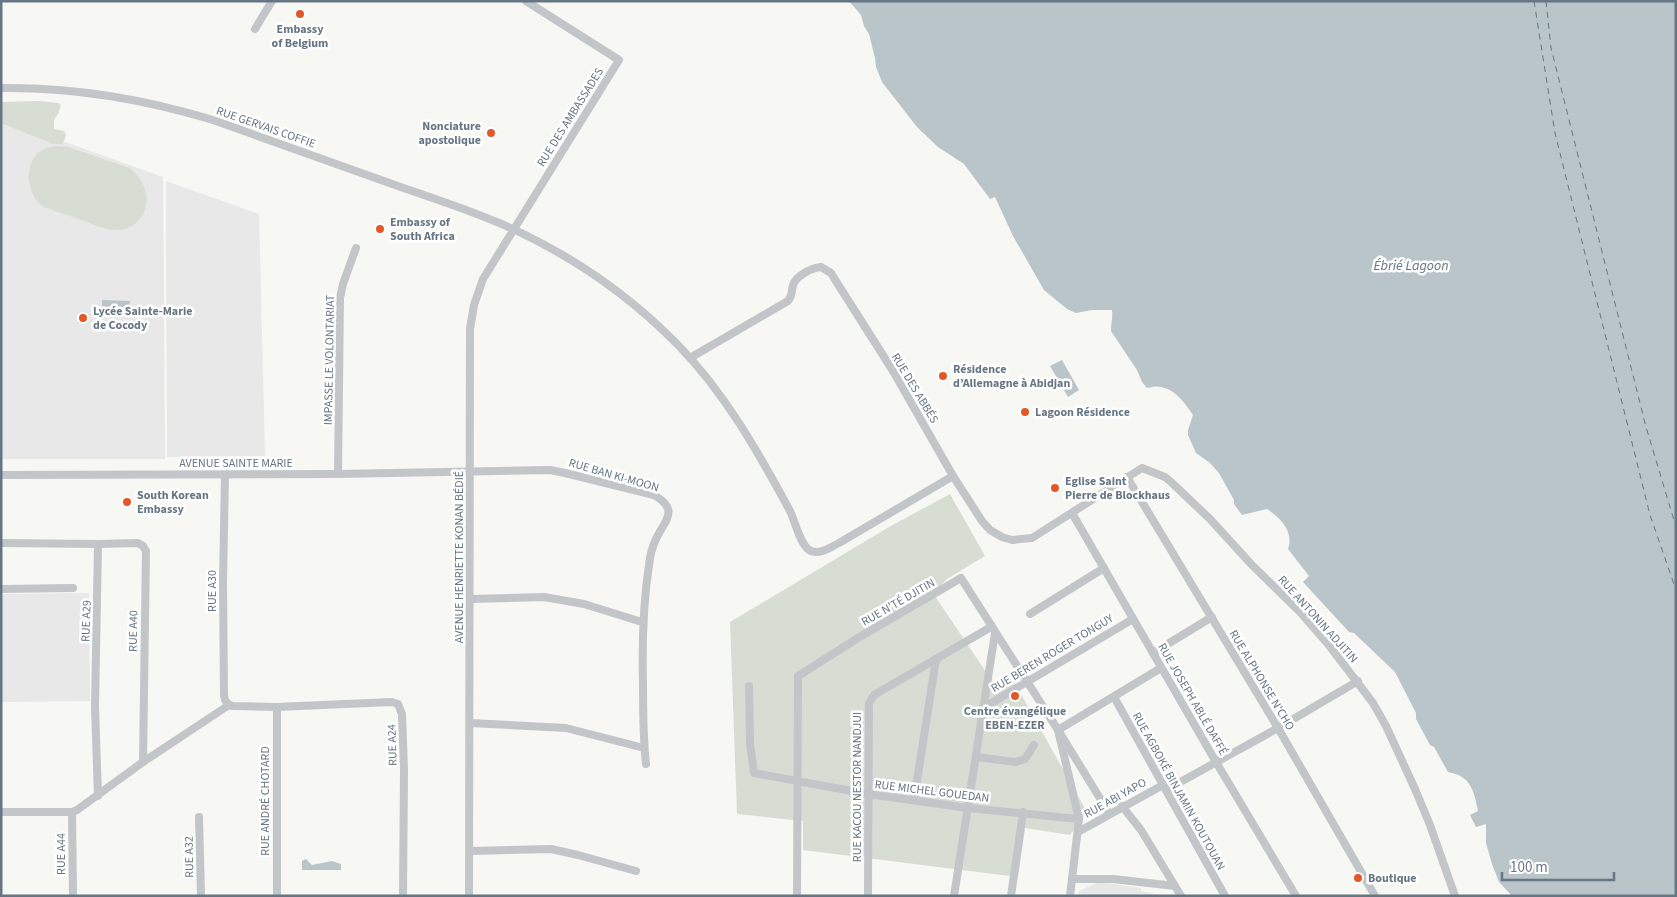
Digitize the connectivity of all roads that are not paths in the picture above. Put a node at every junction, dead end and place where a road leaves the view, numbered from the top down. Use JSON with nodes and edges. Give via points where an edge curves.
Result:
{"nodes":[{"id":1,"x":272,"y":1,"type":"edge"},
{"id":2,"x":526,"y":1,"type":"edge"},
{"id":3,"x":255,"y":29,"type":"dead end"},
{"id":4,"x":1,"y":88,"type":"edge"},
{"id":5,"x":514,"y":229,"type":"junction"},
{"id":6,"x":356,"y":248,"type":"dead end"},
{"id":7,"x":690,"y":358,"type":"junction"},
{"id":8,"x":470,"y":472,"type":"junction"},
{"id":9,"x":338,"y":474,"type":"junction"},
{"id":10,"x":1,"y":475,"type":"edge"},
{"id":11,"x":225,"y":475,"type":"junction"},
{"id":12,"x":953,"y":476,"type":"junction"},
{"id":13,"x":1127,"y":477,"type":"junction"},
{"id":14,"x":1072,"y":513,"type":"junction"},
{"id":15,"x":1,"y":543,"type":"edge"},
{"id":16,"x":98,"y":544,"type":"junction"},
{"id":17,"x":1104,"y":568,"type":"junction"},
{"id":18,"x":72,"y":588,"type":"dead end"},
{"id":19,"x":1,"y":589,"type":"edge"},
{"id":20,"x":470,"y":599,"type":"junction"},
{"id":21,"x":1030,"y":614,"type":"dead end"},
{"id":22,"x":1212,"y":617,"type":"junction"},
{"id":23,"x":1133,"y":619,"type":"junction"},
{"id":24,"x":642,"y":622,"type":"junction"},
{"id":25,"x":993,"y":630,"type":"junction"},
{"id":26,"x":1153,"y":653,"type":"junction"},
{"id":27,"x":936,"y":659,"type":"junction"},
{"id":28,"x":1162,"y":668,"type":"junction"},
{"id":29,"x":1358,"y":680,"type":"junction"},
{"id":30,"x":1026,"y":681,"type":"junction"},
{"id":31,"x":749,"y":686,"type":"dead end"},
{"id":32,"x":1114,"y":697,"type":"junction"},
{"id":33,"x":229,"y":705,"type":"junction"},
{"id":34,"x":277,"y":706,"type":"junction"},
{"id":35,"x":983,"y":708,"type":"junction"},
{"id":36,"x":470,"y":723,"type":"junction"},
{"id":37,"x":1278,"y":728,"type":"junction"},
{"id":38,"x":1058,"y":730,"type":"junction"},
{"id":39,"x":1034,"y":745,"type":"dead end"},
{"id":40,"x":644,"y":748,"type":"junction"},
{"id":41,"x":976,"y":756,"type":"junction"},
{"id":42,"x":143,"y":762,"type":"junction"},
{"id":43,"x":1216,"y":762,"type":"junction"},
{"id":44,"x":646,"y":764,"type":"dead end"},
{"id":45,"x":798,"y":782,"type":"junction"},
{"id":46,"x":1164,"y":787,"type":"junction"},
{"id":47,"x":868,"y":794,"type":"junction"},
{"id":48,"x":98,"y":796,"type":"junction"},
{"id":49,"x":914,"y":800,"type":"junction"},
{"id":50,"x":1122,"y":806,"type":"junction"},
{"id":51,"x":968,"y":808,"type":"junction"},
{"id":52,"x":1,"y":812,"type":"edge"},
{"id":53,"x":72,"y":812,"type":"junction"},
{"id":54,"x":1023,"y":812,"type":"junction"},
{"id":55,"x":1109,"y":813,"type":"junction"},
{"id":56,"x":199,"y":817,"type":"dead end"},
{"id":57,"x":1079,"y":819,"type":"junction"},
{"id":58,"x":1078,"y":832,"type":"junction"},
{"id":59,"x":470,"y":851,"type":"junction"},
{"id":60,"x":636,"y":871,"type":"dead end"},
{"id":61,"x":1072,"y":880,"type":"junction"},
{"id":62,"x":1175,"y":886,"type":"junction"},
{"id":63,"x":73,"y":896,"type":"edge"},
{"id":64,"x":201,"y":896,"type":"edge"},
{"id":65,"x":277,"y":896,"type":"edge"},
{"id":66,"x":403,"y":896,"type":"edge"},
{"id":67,"x":469,"y":896,"type":"edge"},
{"id":68,"x":797,"y":896,"type":"edge"},
{"id":69,"x":868,"y":896,"type":"edge"},
{"id":70,"x":954,"y":896,"type":"edge"},
{"id":71,"x":1010,"y":896,"type":"edge"},
{"id":72,"x":1070,"y":896,"type":"edge"},
{"id":73,"x":1181,"y":896,"type":"edge"},
{"id":74,"x":1225,"y":896,"type":"edge"},
{"id":75,"x":1296,"y":896,"type":"edge"},
{"id":76,"x":1375,"y":896,"type":"edge"},
{"id":77,"x":1455,"y":896,"type":"edge"}],
"edges":[{"from":1,"to":3,"type":"street"},
{"from":2,"to":5,"type":"street","name":"RUE DES AMBASSADES","via":[[619,60]]},
{"from":4,"to":5,"type":"street","name":"RUE GERVAIS COFFIE","via":[[86,92],[181,111]]},
{"from":5,"to":7,"type":"street","name":"RUE GERVAIS COFFIE","via":[[552,249],[621,294],[653,320]]},
{"from":5,"to":8,"type":"street","name":"AVENUE HENRIETTE KONAN BÉDIÉ","via":[[483,279],[474,305],[470,329]]},
{"from":6,"to":9,"type":"street","name":"IMPASSE LE VOLONTARIAT","via":[[340,298]]},
{"from":7,"to":12,"type":"street","name":"RUE GERVAIS COFFIE","via":[[754,446],[809,550],[824,551]]},
{"from":7,"to":12,"type":"street","name":"RUE DES ABBÉS","via":[[788,301],[793,286],[802,275],[816,268],[825,269],[893,371]]},
{"from":8,"to":9,"type":"street","name":"AVENUE SAINTE MARIE"},
{"from":8,"to":20,"type":"street","name":"AVENUE HENRIETTE KONAN BÉDIÉ"},
{"from":8,"to":24,"type":"street","name":"RUE BAN KI-MOON","via":[[558,471],[654,495],[662,500],[668,509],[668,520],[652,548]]},
{"from":9,"to":11,"type":"street","name":"AVENUE SAINTE MARIE"},
{"from":10,"to":11,"type":"street","name":"AVENUE SAINTE MARIE"},
{"from":11,"to":33,"type":"street","name":"RUE A30","via":[[224,695]]},
{"from":12,"to":14,"type":"street","name":"RUE DES ABBÉS","via":[[982,521],[1002,537],[1012,540],[1032,538]]},
{"from":13,"to":14,"type":"street","name":"RUE DES ABBÉS"},
{"from":13,"to":22,"type":"street","name":"RUE ALPHONSE N'CHO"},
{"from":13,"to":29,"type":"street","name":"RUE ANTONIN ADJITIN","via":[[1142,468],[1165,477],[1178,488],[1301,613]]},
{"from":14,"to":17,"type":"street","name":"RUE JOSEPH ABLÉ DAFFÉ"},
{"from":15,"to":16,"type":"street"},
{"from":16,"to":42,"type":"street","name":"RUE A40","via":[[138,543],[146,551]]},
{"from":16,"to":48,"type":"street","name":"RUE A29","via":[[95,708]]},
{"from":17,"to":21,"type":"street"},
{"from":17,"to":23,"type":"street","name":"RUE JOSEPH ABLÉ DAFFÉ"},
{"from":18,"to":19,"type":"street"},
{"from":20,"to":24,"type":"street","via":[[544,597],[584,604]]},
{"from":20,"to":36,"type":"street","name":"AVENUE HENRIETTE KONAN BÉDIÉ"},
{"from":22,"to":26,"type":"street"},
{"from":22,"to":37,"type":"street","name":"RUE ALPHONSE N'CHO"},
{"from":23,"to":26,"type":"street","name":"RUE JOSEPH ABLÉ DAFFÉ"},
{"from":23,"to":30,"type":"street","name":"RUE BEREN ROGER TONGUY"},
{"from":24,"to":40,"type":"street","name":"RUE BAN KI-MOON"},
{"from":25,"to":27,"type":"street","name":"RUE KACOU NESTOR NANDJUI"},
{"from":25,"to":30,"type":"street","name":"RUE N'TÉ DJITIN"},
{"from":25,"to":35,"type":"street"},
{"from":25,"to":45,"type":"street","name":"RUE N'TÉ DJITIN","via":[[961,578],[798,676]]},
{"from":26,"to":28,"type":"street","name":"RUE JOSEPH ABLÉ DAFFÉ"},
{"from":27,"to":47,"type":"street","name":"RUE KACOU NESTOR NANDJUI","via":[[871,699]]},
{"from":27,"to":49,"type":"street"},
{"from":28,"to":32,"type":"street"},
{"from":28,"to":43,"type":"street","name":"RUE JOSEPH ABLÉ DAFFÉ"},
{"from":29,"to":37,"type":"street","name":"RUE ABI YAPO"},
{"from":29,"to":77,"type":"street","name":"RUE ANTONIN ADJITIN","via":[[1386,726],[1412,782]]},
{"from":30,"to":35,"type":"street","name":"RUE BEREN ROGER TONGUY"},
{"from":30,"to":38,"type":"street","name":"RUE N'TÉ DJITIN"},
{"from":31,"to":45,"type":"street","name":"RUE MICHEL GOUEDAN","via":[[754,774]]},
{"from":32,"to":38,"type":"street"},
{"from":32,"to":46,"type":"street","name":"RUE AGBOKÉ BINJAMIN KOUTOUAN"},
{"from":33,"to":34,"type":"street","name":"RUE A24"},
{"from":33,"to":42,"type":"street"},
{"from":34,"to":65,"type":"street","name":"RUE ANDRÉ CHOTARD"},
{"from":34,"to":66,"type":"street","name":"RUE A24","via":[[392,702],[399,706],[404,769]]},
{"from":35,"to":41,"type":"street"},
{"from":36,"to":40,"type":"street","via":[[566,728]]},
{"from":36,"to":59,"type":"street","name":"AVENUE HENRIETTE KONAN BÉDIÉ"},
{"from":37,"to":43,"type":"street","name":"RUE ABI YAPO"},
{"from":37,"to":76,"type":"street","name":"RUE ALPHONSE N'CHO"},
{"from":38,"to":55,"type":"street","name":"RUE N'TÉ DJITIN"},
{"from":38,"to":57,"type":"street"},
{"from":39,"to":41,"type":"street","via":[[1025,759],[1016,762]]},
{"from":40,"to":44,"type":"street","name":"RUE BAN KI-MOON"},
{"from":41,"to":51,"type":"street"},
{"from":42,"to":48,"type":"street"},
{"from":43,"to":46,"type":"street","name":"RUE ABI YAPO"},
{"from":43,"to":75,"type":"street","name":"RUE JOSEPH ABLÉ DAFFÉ"},
{"from":45,"to":47,"type":"street","name":"RUE MICHEL GOUEDAN"},
{"from":45,"to":68,"type":"street","name":"RUE N'TÉ DJITIN"},
{"from":46,"to":50,"type":"street","name":"RUE ABI YAPO"},
{"from":46,"to":74,"type":"street","name":"RUE AGBOKÉ BINJAMIN KOUTOUAN"},
{"from":47,"to":49,"type":"street","name":"RUE MICHEL GOUEDAN"},
{"from":47,"to":69,"type":"street","name":"RUE KACOU NESTOR NANDJUI"},
{"from":48,"to":53,"type":"street"},
{"from":49,"to":51,"type":"street","name":"RUE MICHEL GOUEDAN"},
{"from":50,"to":55,"type":"street","name":"RUE ABI YAPO"},
{"from":50,"to":62,"type":"street","via":[[1141,830]]},
{"from":51,"to":54,"type":"street","name":"RUE MICHEL GOUEDAN"},
{"from":51,"to":70,"type":"street"},
{"from":52,"to":53,"type":"street"},
{"from":53,"to":63,"type":"street","name":"RUE A44"},
{"from":54,"to":57,"type":"street","name":"RUE MICHEL GOUEDAN"},
{"from":54,"to":71,"type":"street"},
{"from":55,"to":58,"type":"street","name":"RUE ABI YAPO"},
{"from":56,"to":64,"type":"street","name":"RUE A32"},
{"from":57,"to":58,"type":"street"},
{"from":58,"to":61,"type":"street"},
{"from":59,"to":60,"type":"street","via":[[551,849]]},
{"from":59,"to":67,"type":"street","name":"AVENUE HENRIETTE KONAN BÉDIÉ"},
{"from":61,"to":62,"type":"street","via":[[1113,879]]},
{"from":61,"to":72,"type":"street"},
{"from":62,"to":73,"type":"street"}]}
